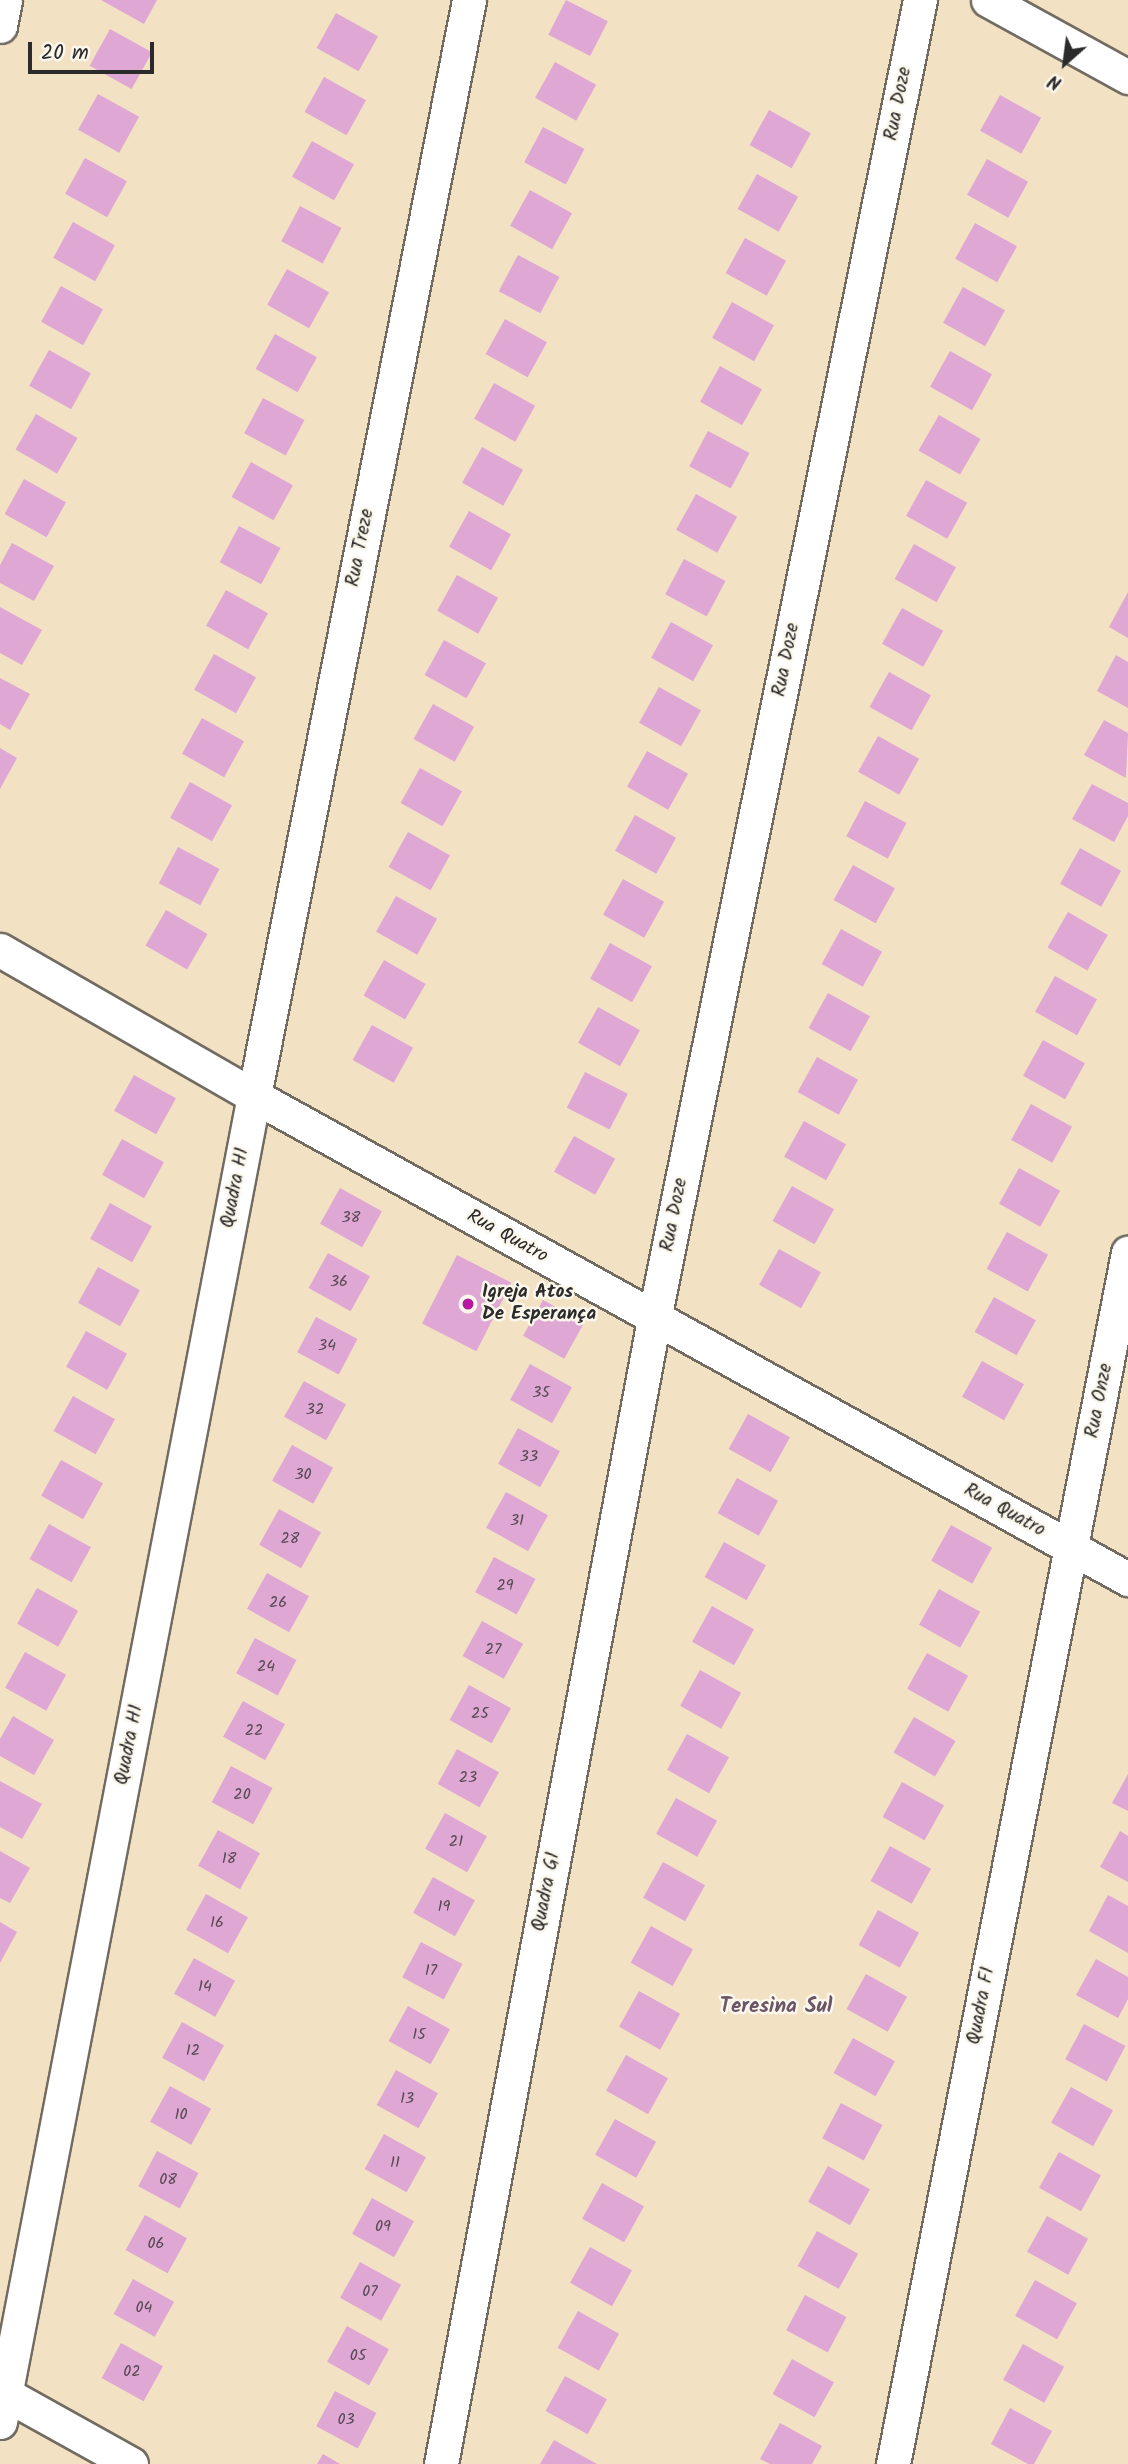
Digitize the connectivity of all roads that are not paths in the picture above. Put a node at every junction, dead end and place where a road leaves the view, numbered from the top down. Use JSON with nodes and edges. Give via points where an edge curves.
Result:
{"nodes":[{"id":1,"x":5,"y":0,"type":"edge"},
{"id":2,"x":469,"y":0,"type":"edge"},
{"id":3,"x":920,"y":0,"type":"edge"},
{"id":4,"x":988,"y":0,"type":"edge"},
{"id":5,"x":0,"y":26,"type":"edge"},
{"id":6,"x":1128,"y":77,"type":"edge"},
{"id":7,"x":0,"y":950,"type":"edge"},
{"id":8,"x":254,"y":1096,"type":"junction"},
{"id":9,"x":1128,"y":1253,"type":"edge"},
{"id":10,"x":654,"y":1319,"type":"junction"},
{"id":11,"x":1072,"y":1548,"type":"junction"},
{"id":12,"x":1128,"y":1579,"type":"edge"},
{"id":13,"x":2,"y":2402,"type":"edge"},
{"id":14,"x":131,"y":2464,"type":"edge"},
{"id":15,"x":441,"y":2464,"type":"edge"},
{"id":16,"x":892,"y":2464,"type":"edge"}],
"edges":[{"from":1,"to":5,"type":"street"},
{"from":2,"to":8,"type":"street","name":"Rua Treze"},
{"from":3,"to":10,"type":"street","name":"Rua Doze"},
{"from":4,"to":6,"type":"street"},
{"from":7,"to":8,"type":"street","name":"Rua Quatro"},
{"from":8,"to":10,"type":"street","name":"Rua Quatro"},
{"from":8,"to":13,"type":"street","name":"Quadra H1"},
{"from":9,"to":11,"type":"street","name":"Rua Onze"},
{"from":10,"to":11,"type":"street","name":"Rua Quatro"},
{"from":10,"to":15,"type":"street","name":"Quadra G1"},
{"from":11,"to":12,"type":"street","name":"Rua Quatro"},
{"from":11,"to":16,"type":"street","name":"Quadra F1"},
{"from":13,"to":14,"type":"street"}]}
